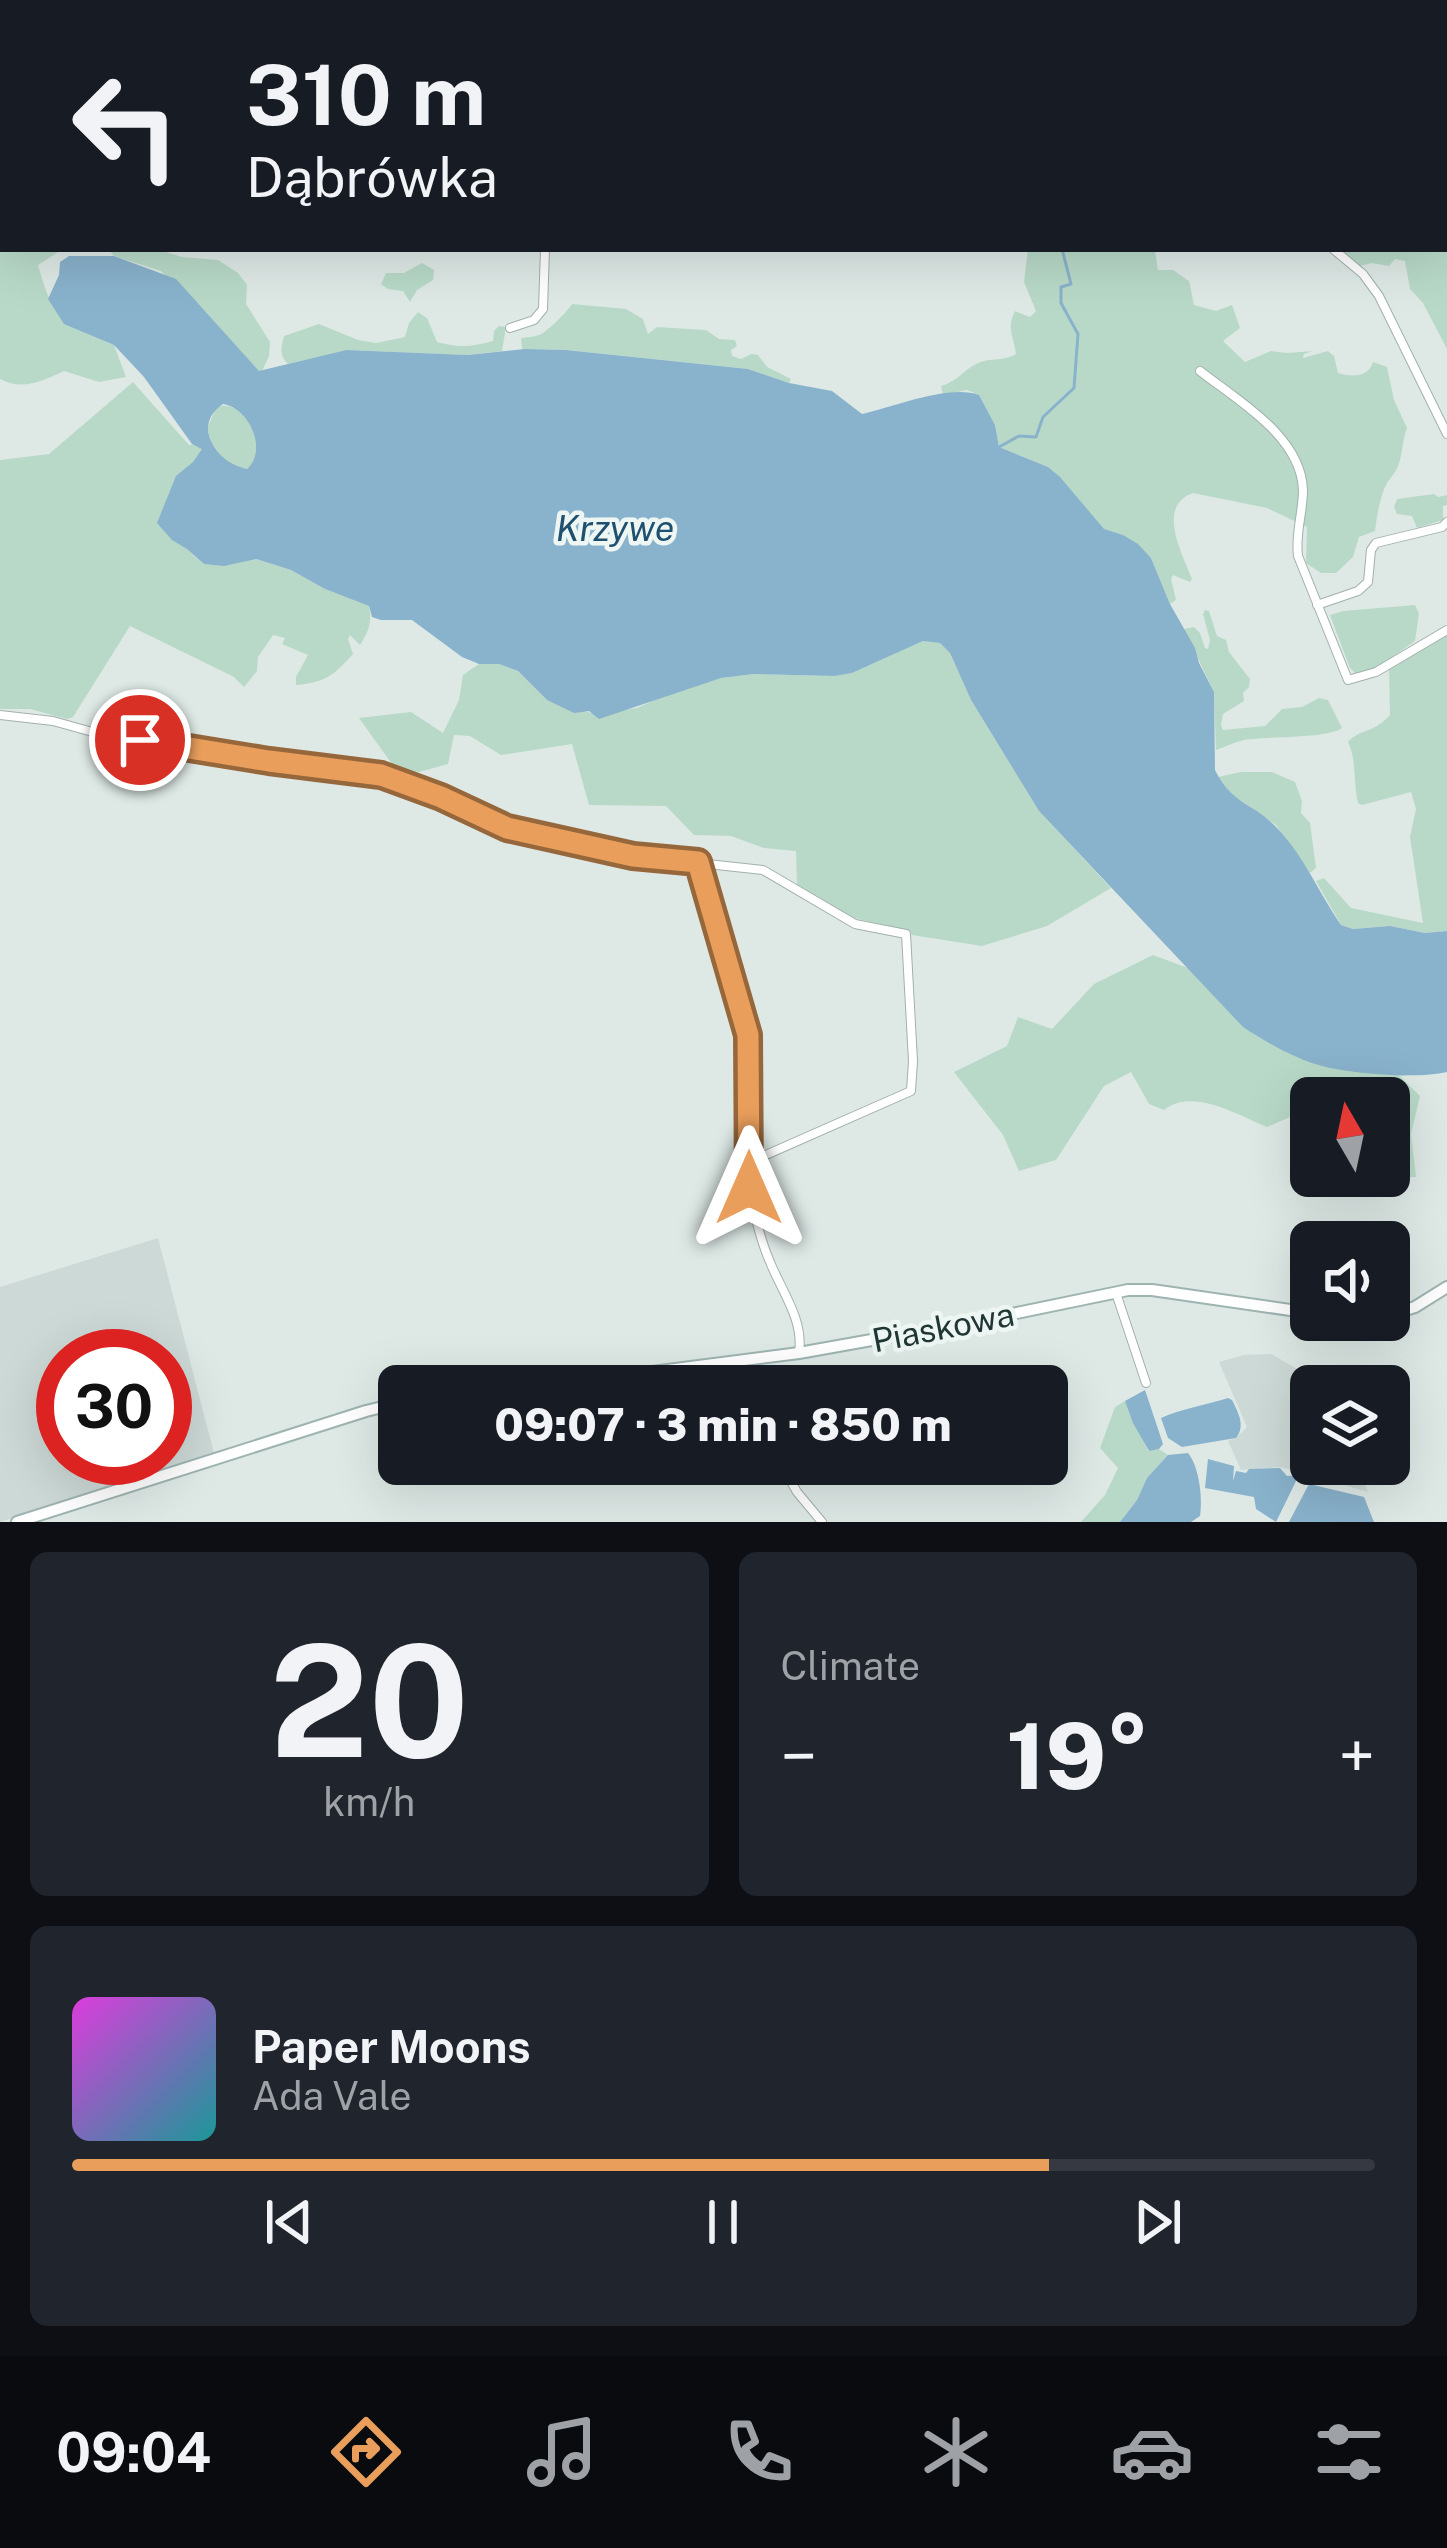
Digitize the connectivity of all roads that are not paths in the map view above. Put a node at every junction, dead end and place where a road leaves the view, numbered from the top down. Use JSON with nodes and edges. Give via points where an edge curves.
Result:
{"nodes":[{"id":1,"x":545,"y":252,"type":"edge"},
{"id":2,"x":1337,"y":252,"type":"edge"},
{"id":3,"x":510,"y":328,"type":"dead end"},
{"id":4,"x":1200,"y":370,"type":"dead end"},
{"id":5,"x":1447,"y":434,"type":"edge"},
{"id":6,"x":1447,"y":522,"type":"edge"},
{"id":7,"x":1317,"y":605,"type":"junction"},
{"id":8,"x":1447,"y":630,"type":"edge"},
{"id":9,"x":0,"y":715,"type":"edge"},
{"id":10,"x":698,"y":862,"type":"junction"},
{"id":11,"x":750,"y":1162,"type":"junction"},
{"id":12,"x":1447,"y":1287,"type":"edge"},
{"id":13,"x":1122,"y":1290,"type":"junction"},
{"id":14,"x":1410,"y":1309,"type":"edge"},
{"id":15,"x":1290,"y":1310,"type":"edge"},
{"id":16,"x":799,"y":1353,"type":"junction"},
{"id":17,"x":739,"y":1363,"type":"joint"},
{"id":18,"x":722,"y":1365,"type":"edge"},
{"id":19,"x":1146,"y":1383,"type":"dead end"},
{"id":20,"x":378,"y":1409,"type":"edge"},
{"id":21,"x":793,"y":1485,"type":"edge"},
{"id":22,"x":17,"y":1522,"type":"edge"},
{"id":23,"x":823,"y":1522,"type":"edge"}],
"edges":[{"from":1,"to":3,"type":"street","via":[[543,309]]},
{"from":2,"to":5,"type":"street","via":[[1379,296]]},
{"from":4,"to":7,"type":"street","via":[[1275,433],[1302,472],[1298,556]]},
{"from":6,"to":7,"type":"street","via":[[1376,543],[1368,582]]},
{"from":7,"to":8,"type":"street","via":[[1348,680]]},
{"from":9,"to":10,"type":"street","via":[[381,775],[507,828]]},
{"from":10,"to":11,"type":"street","via":[[748,1035]]},
{"from":10,"to":11,"type":"street","via":[[763,870],[855,924],[906,934],[911,1091]]},
{"from":11,"to":16,"type":"street","via":[[753,1208],[799,1323]]},
{"from":12,"to":14,"type":"street"},
{"from":13,"to":15,"type":"street","name":"Piaskowa"},
{"from":13,"to":16,"type":"street","name":"Piaskowa"},
{"from":13,"to":19,"type":"street"},
{"from":16,"to":17,"type":"street","name":"Piaskowa"},
{"from":17,"to":18,"type":"street","name":"Piaskowa"},
{"from":20,"to":22,"type":"street"},
{"from":21,"to":23,"type":"street"}]}
